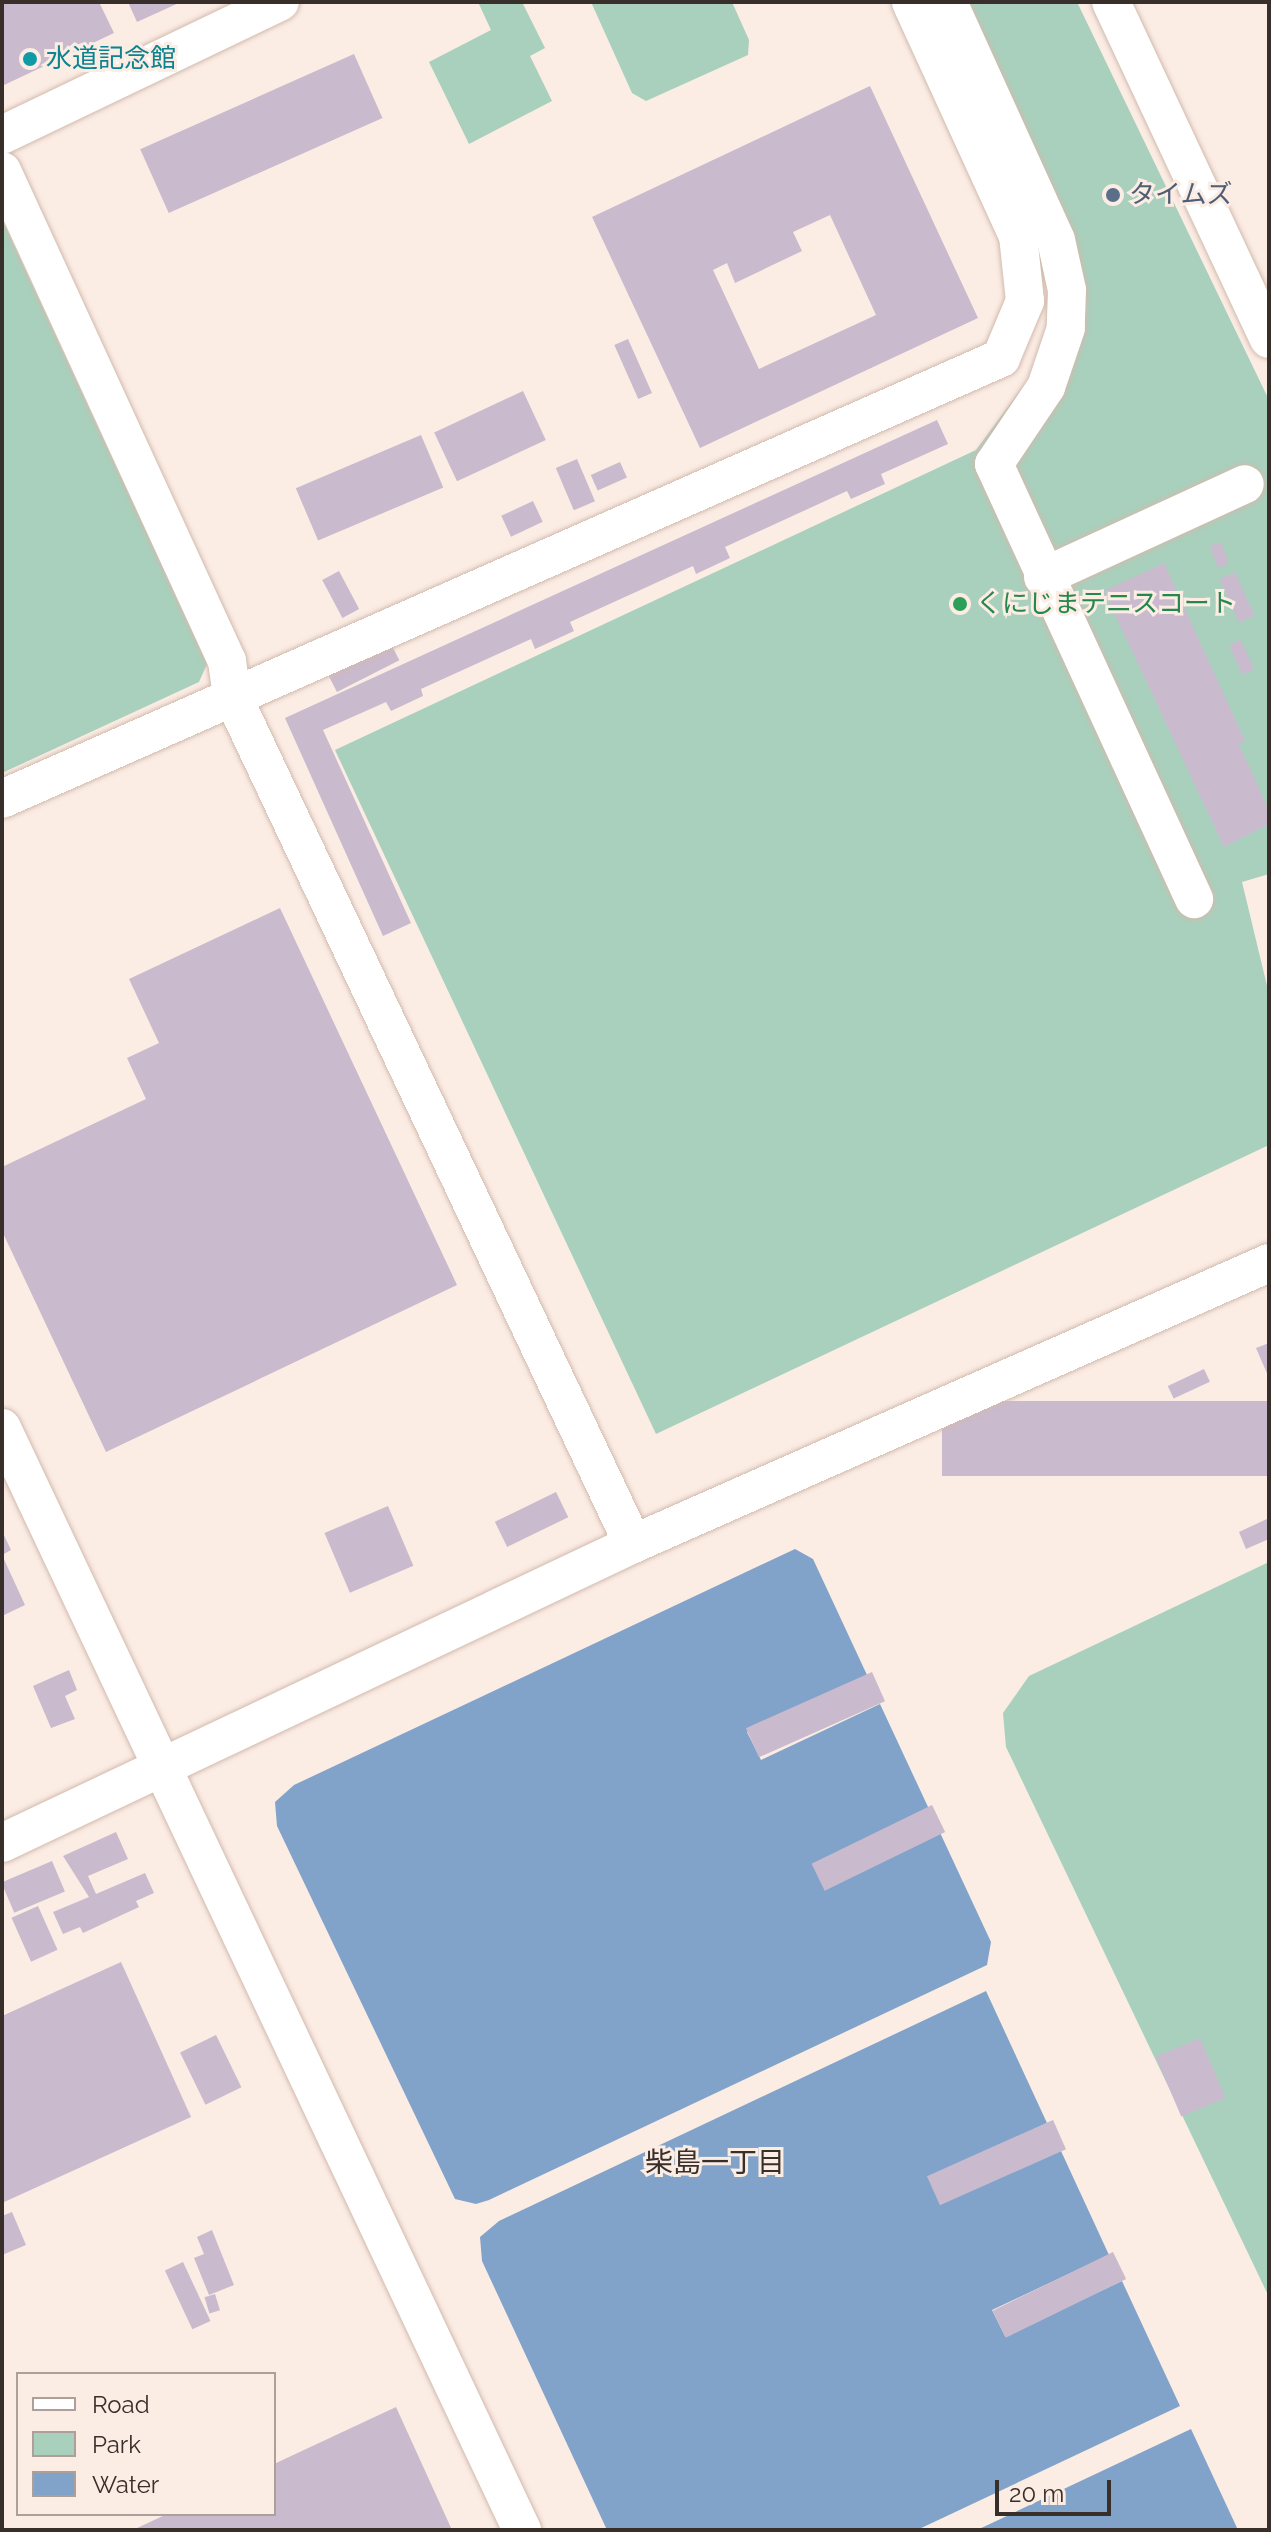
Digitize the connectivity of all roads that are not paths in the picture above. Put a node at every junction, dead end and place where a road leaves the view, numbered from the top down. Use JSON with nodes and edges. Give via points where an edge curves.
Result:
{"nodes":[{"id":1,"x":280,"y":2,"type":"edge"},
{"id":2,"x":911,"y":2,"type":"edge"},
{"id":3,"x":948,"y":2,"type":"edge"},
{"id":4,"x":1111,"y":2,"type":"edge"},
{"id":5,"x":2,"y":135,"type":"edge"},
{"id":6,"x":2,"y":171,"type":"edge"},
{"id":7,"x":1269,"y":339,"type":"edge"},
{"id":8,"x":1245,"y":484,"type":"dead end"},
{"id":9,"x":1043,"y":577,"type":"junction"},
{"id":10,"x":232,"y":695,"type":"junction"},
{"id":11,"x":2,"y":799,"type":"edge"},
{"id":12,"x":1194,"y":899,"type":"dead end"},
{"id":13,"x":1269,"y":1263,"type":"edge"},
{"id":14,"x":2,"y":1428,"type":"edge"},
{"id":15,"x":633,"y":1544,"type":"junction"},
{"id":16,"x":160,"y":1770,"type":"junction"},
{"id":17,"x":2,"y":1843,"type":"edge"},
{"id":18,"x":522,"y":2530,"type":"edge"}],
"edges":[{"from":1,"to":5,"type":"street"},
{"from":2,"to":10,"type":"street","via":[[1018,236],[1025,301],[1001,358]]},
{"from":3,"to":9,"type":"street","via":[[1046,217],[1066,273],[1066,328],[1054,368],[994,464]]},
{"from":4,"to":7,"type":"street"},
{"from":6,"to":10,"type":"street","via":[[227,661]]},
{"from":8,"to":9,"type":"street"},
{"from":9,"to":12,"type":"street"},
{"from":10,"to":11,"type":"street"},
{"from":10,"to":15,"type":"street"},
{"from":13,"to":15,"type":"street"},
{"from":14,"to":16,"type":"street"},
{"from":15,"to":16,"type":"street"},
{"from":16,"to":17,"type":"street"},
{"from":16,"to":18,"type":"street"}]}
